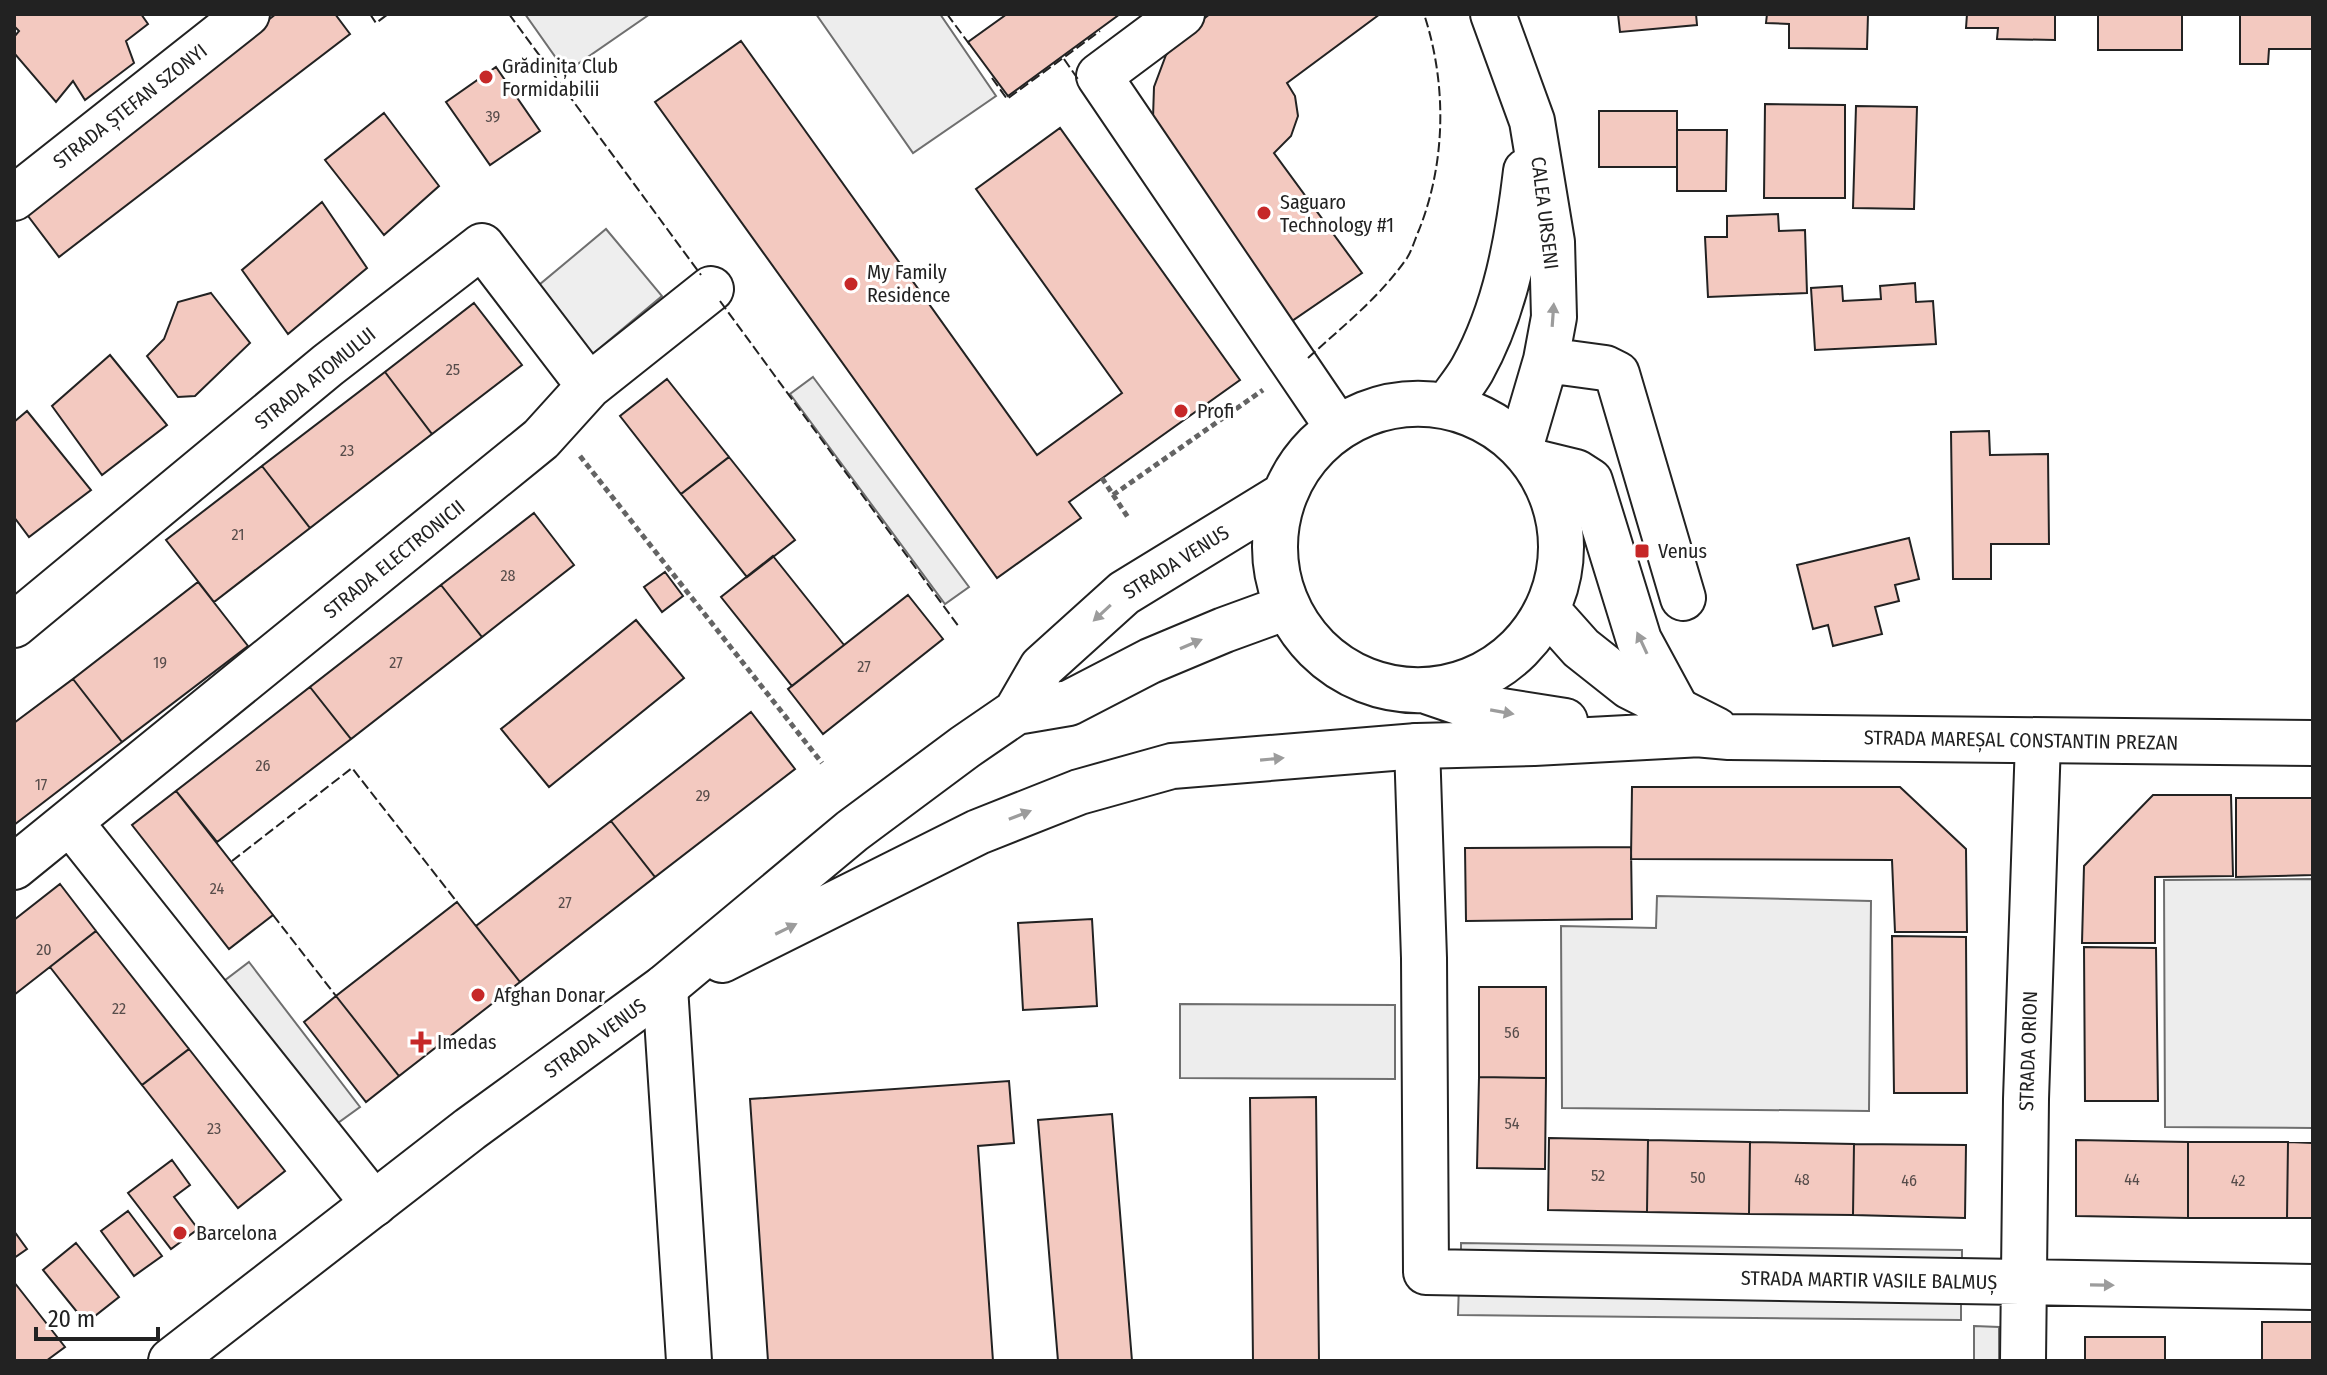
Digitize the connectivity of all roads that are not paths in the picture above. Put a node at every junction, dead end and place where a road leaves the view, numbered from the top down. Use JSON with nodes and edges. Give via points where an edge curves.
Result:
{"nodes":[{"id":1,"x":247,"y":14,"type":"edge"},
{"id":2,"x":1182,"y":14,"type":"edge"},
{"id":3,"x":1493,"y":14,"type":"edge"},
{"id":4,"x":1532,"y":121,"type":"junction"},
{"id":5,"x":14,"y":198,"type":"edge"},
{"id":6,"x":711,"y":289,"type":"dead end"},
{"id":7,"x":1546,"y":360,"type":"junction"},
{"id":8,"x":589,"y":386,"type":"junction"},
{"id":9,"x":1447,"y":406,"type":"junction"},
{"id":10,"x":1338,"y":428,"type":"junction"},
{"id":11,"x":1528,"y":453,"type":"junction"},
{"id":12,"x":1284,"y":495,"type":"junction"},
{"id":13,"x":1683,"y":598,"type":"dead end"},
{"id":14,"x":1287,"y":607,"type":"junction"},
{"id":15,"x":1548,"y":611,"type":"junction"},
{"id":16,"x":14,"y":625,"type":"edge"},
{"id":17,"x":1427,"y":691,"type":"junction"},
{"id":18,"x":1016,"y":712,"type":"junction"},
{"id":19,"x":1703,"y":728,"type":"junction"},
{"id":20,"x":2038,"y":741,"type":"junction"},
{"id":21,"x":2313,"y":743,"type":"edge"},
{"id":22,"x":1417,"y":746,"type":"junction"},
{"id":23,"x":70,"y":822,"type":"junction"},
{"id":24,"x":14,"y":867,"type":"edge"},
{"id":25,"x":665,"y":987,"type":"junction"},
{"id":26,"x":374,"y":1204,"type":"junction"},
{"id":27,"x":2024,"y":1283,"type":"junction"},
{"id":28,"x":2313,"y":1287,"type":"edge"},
{"id":29,"x":171,"y":1361,"type":"edge"},
{"id":30,"x":689,"y":1361,"type":"edge"},
{"id":31,"x":2023,"y":1361,"type":"edge"}],
"edges":[{"from":1,"to":5,"type":"main road","name":"STRADA ȘTEFAN SZONYI"},
{"from":2,"to":10,"type":"main road","via":[[1099,76]]},
{"from":3,"to":4,"type":"main road","name":"CALEA URSENI"},
{"from":7,"to":4,"type":"main road","name":"CALEA URSENI","one_way":true,"via":[[1554,317],[1552,242]]},
{"from":4,"to":9,"type":"main road","name":"CALEA URSENI","via":[[1518,236],[1501,302],[1472,370]]},
{"from":6,"to":8,"type":"main road","name":"STRADA ELECTRONICII"},
{"from":7,"to":11,"type":"main road","name":"CALEA URSENI"},
{"from":7,"to":13,"type":"main road","via":[[1617,374]]},
{"from":8,"to":16,"type":"main road","name":"STRADA ATOMULUI","via":[[482,246],[328,365]]},
{"from":8,"to":23,"type":"main road","name":"STRADA ELECTRONICII","via":[[529,450]]},
{"from":9,"to":10,"type":"main road","via":[[1390,406]]},
{"from":9,"to":11,"type":"main road","via":[[1499,427]]},
{"from":10,"to":12,"type":"main road","via":[[1316,445]]},
{"from":11,"to":15,"type":"main road","via":[[1558,509],[1563,560]]},
{"from":19,"to":11,"type":"main road","one_way":true,"via":[[1639,640],[1590,481]]},
{"from":12,"to":14,"type":"main road","via":[[1275,532],[1276,570]]},
{"from":12,"to":18,"type":"main road","name":"STRADA VENUS","one_way":true,"via":[[1124,593],[1042,667]]},
{"from":14,"to":17,"type":"main road","via":[[1311,643],[1344,670],[1384,687]]},
{"from":18,"to":14,"type":"main road","name":"STRADA VENUS","one_way":true,"via":[[1069,703],[1150,661]]},
{"from":15,"to":17,"type":"main road","via":[[1518,652],[1487,673]]},
{"from":15,"to":19,"type":"main road","name":"STRADA MAREȘAL CONSTANTIN PREZAN","via":[[1603,668]]},
{"from":17,"to":19,"type":"main road","name":"STRADA MAREȘAL CONSTANTIN PREZAN","one_way":true,"via":[[1470,706],[1543,719]]},
{"from":18,"to":25,"type":"main road","name":"STRADA VENUS","via":[[852,831]]},
{"from":19,"to":20,"type":"main road","name":"STRADA MAREȘAL CONSTANTIN PREZAN"},
{"from":19,"to":22,"type":"main road","via":[[1534,743]]},
{"from":20,"to":21,"type":"main road","name":"STRADA MAREȘAL CONSTANTIN PREZAN"},
{"from":20,"to":27,"type":"main road","name":"STRADA ORION"},
{"from":25,"to":22,"type":"main road","one_way":true,"via":[[978,832],[1079,792],[1172,766]]},
{"from":22,"to":27,"type":"main road","name":"STRADA MARTIR VASILE BALMUȘ","via":[[1426,1272]]},
{"from":23,"to":24,"type":"main road","name":"STRADA ELECTRONICII"},
{"from":23,"to":26,"type":"main road"},
{"from":25,"to":26,"type":"main road","name":"STRADA VENUS"},
{"from":25,"to":30,"type":"main road"},
{"from":26,"to":29,"type":"main road","name":"STRADA VENUS"},
{"from":27,"to":28,"type":"main road","name":"STRADA MARTIR VASILE BALMUȘ","one_way":true},
{"from":27,"to":31,"type":"main road","name":"STRADA ORION"}]}
